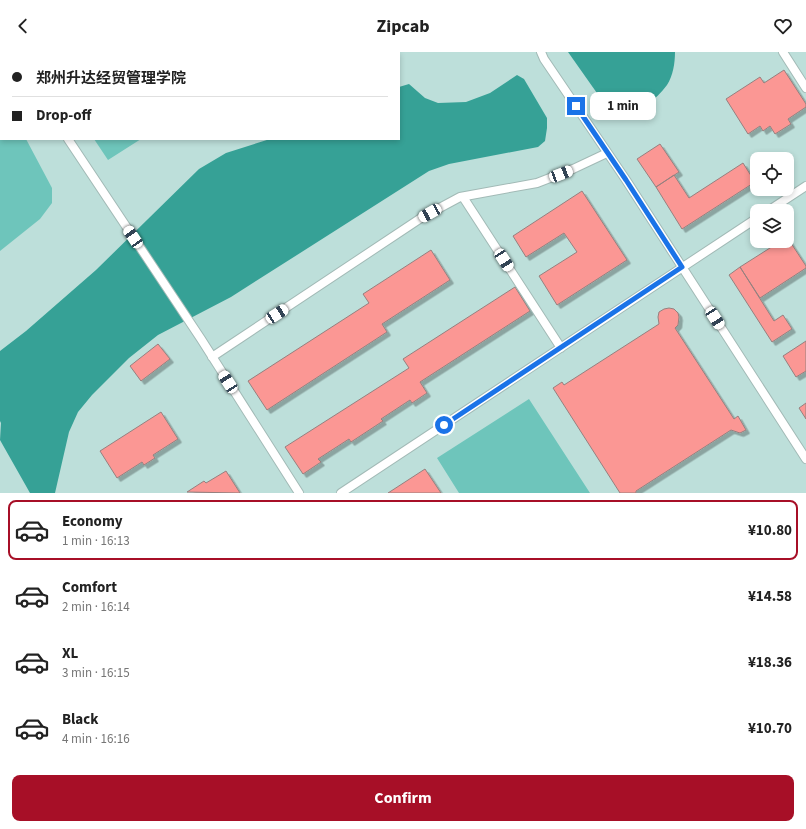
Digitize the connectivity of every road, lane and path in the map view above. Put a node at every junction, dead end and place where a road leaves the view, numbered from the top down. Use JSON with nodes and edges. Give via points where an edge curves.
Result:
{"nodes":[{"id":1,"x":541,"y":52,"type":"edge"},
{"id":2,"x":783,"y":52,"type":"edge"},
{"id":3,"x":806,"y":88,"type":"edge"},
{"id":4,"x":69,"y":140,"type":"edge"},
{"id":5,"x":607,"y":153,"type":"junction"},
{"id":6,"x":806,"y":186,"type":"edge"},
{"id":7,"x":463,"y":197,"type":"junction"},
{"id":8,"x":779,"y":204,"type":"edge"},
{"id":9,"x":750,"y":223,"type":"edge"},
{"id":10,"x":682,"y":267,"type":"junction"},
{"id":11,"x":561,"y":348,"type":"junction"},
{"id":12,"x":212,"y":357,"type":"junction"},
{"id":13,"x":806,"y":459,"type":"edge"},
{"id":14,"x":299,"y":493,"type":"edge"},
{"id":15,"x":340,"y":493,"type":"edge"}],
"edges":[{"from":1,"to":5,"type":"lane"},
{"from":2,"to":3,"type":"lane"},
{"from":4,"to":12,"type":"lane"},
{"from":5,"to":7,"type":"lane","via":[[537,183]]},
{"from":5,"to":10,"type":"lane"},
{"from":6,"to":8,"type":"lane"},
{"from":7,"to":11,"type":"lane"},
{"from":7,"to":12,"type":"lane","via":[[421,218]]},
{"from":9,"to":10,"type":"lane"},
{"from":10,"to":11,"type":"lane"},
{"from":10,"to":13,"type":"lane"},
{"from":11,"to":15,"type":"lane"},
{"from":12,"to":14,"type":"lane"}]}
